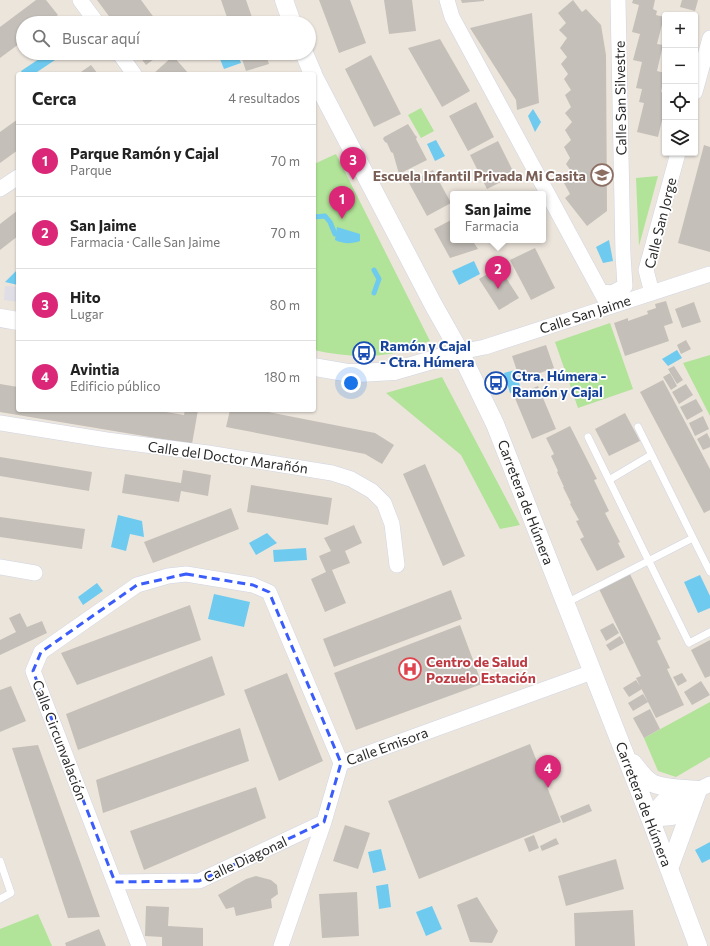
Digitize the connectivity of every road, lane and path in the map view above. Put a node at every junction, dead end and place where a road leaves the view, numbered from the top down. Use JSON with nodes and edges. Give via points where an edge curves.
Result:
{"nodes":[{"id":1,"x":80,"y":0,"type":"edge"},
{"id":2,"x":284,"y":0,"type":"edge"},
{"id":3,"x":447,"y":0,"type":"edge"},
{"id":4,"x":618,"y":0,"type":"edge"},
{"id":5,"x":92,"y":16,"type":"edge"},
{"id":6,"x":290,"y":16,"type":"edge"},
{"id":7,"x":710,"y":38,"type":"edge"},
{"id":8,"x":124,"y":60,"type":"edge"},
{"id":9,"x":307,"y":60,"type":"edge"},
{"id":10,"x":133,"y":72,"type":"edge"},
{"id":11,"x":312,"y":72,"type":"edge"},
{"id":12,"x":316,"y":81,"type":"edge"},
{"id":13,"x":697,"y":84,"type":"edge"},
{"id":14,"x":677,"y":156,"type":"edge"},
{"id":15,"x":16,"y":178,"type":"edge"},
{"id":16,"x":0,"y":189,"type":"edge"},
{"id":17,"x":624,"y":269,"type":"junction"},
{"id":18,"x":646,"y":270,"type":"junction"},
{"id":19,"x":710,"y":274,"type":"edge"},
{"id":20,"x":602,"y":292,"type":"junction"},
{"id":21,"x":627,"y":293,"type":"junction"},
{"id":22,"x":652,"y":293,"type":"junction"},
{"id":23,"x":609,"y":307,"type":"junction"},
{"id":24,"x":0,"y":318,"type":"edge"},
{"id":25,"x":16,"y":321,"type":"edge"},
{"id":26,"x":460,"y":352,"type":"junction"},
{"id":27,"x":316,"y":367,"type":"edge"},
{"id":28,"x":0,"y":424,"type":"edge"},
{"id":29,"x":638,"y":427,"type":"dead end"},
{"id":30,"x":588,"y":437,"type":"dead end"},
{"id":31,"x":651,"y":455,"type":"junction"},
{"id":32,"x":609,"y":480,"type":"junction"},
{"id":33,"x":692,"y":538,"type":"junction"},
{"id":34,"x":648,"y":561,"type":"junction"},
{"id":35,"x":397,"y":565,"type":"dead end"},
{"id":36,"x":0,"y":567,"type":"edge"},
{"id":37,"x":710,"y":572,"type":"edge"},
{"id":38,"x":35,"y":573,"type":"dead end"},
{"id":39,"x":565,"y":604,"type":"junction"},
{"id":40,"x":710,"y":632,"type":"edge"},
{"id":41,"x":592,"y":672,"type":"junction"},
{"id":42,"x":622,"y":749,"type":"junction"},
{"id":43,"x":341,"y":763,"type":"junction"},
{"id":44,"x":704,"y":787,"type":"edge"},
{"id":45,"x":650,"y":818,"type":"junction"},
{"id":46,"x":324,"y":822,"type":"junction"},
{"id":47,"x":0,"y":861,"type":"edge"},
{"id":48,"x":669,"y":869,"type":"junction"},
{"id":49,"x":115,"y":882,"type":"junction"},
{"id":50,"x":0,"y":899,"type":"edge"},
{"id":51,"x":139,"y":946,"type":"edge"},
{"id":52,"x":281,"y":946,"type":"edge"},
{"id":53,"x":698,"y":946,"type":"edge"}],
"edges":[{"from":1,"to":5,"type":"street"},
{"from":2,"to":6,"type":"street"},
{"from":3,"to":20,"type":"street","via":[[452,17]]},
{"from":4,"to":17,"type":"street","name":"Calle San Silvestre"},
{"from":7,"to":13,"type":"street"},
{"from":8,"to":10,"type":"street"},
{"from":9,"to":11,"type":"street"},
{"from":12,"to":26,"type":"street","name":"Carretera de Húmera"},
{"from":14,"to":18,"type":"street","name":"Calle San Jorge"},
{"from":15,"to":16,"type":"street"},
{"from":17,"to":18,"type":"street","via":[[636,273]]},
{"from":17,"to":21,"type":"street","name":"Calle San Silvestre"},
{"from":18,"to":22,"type":"street","name":"Calle San Jorge"},
{"from":19,"to":22,"type":"street","name":"Calle San Jaime"},
{"from":20,"to":21,"type":"street"},
{"from":20,"to":23,"type":"street"},
{"from":21,"to":22,"type":"street","name":"Calle San Jaime"},
{"from":21,"to":23,"type":"street","name":"Calle San Jaime"},
{"from":23,"to":26,"type":"street","name":"Calle San Jaime","via":[[485,347]]},
{"from":24,"to":25,"type":"street"},
{"from":26,"to":27,"type":"street","via":[[394,371],[354,373]]},
{"from":26,"to":39,"type":"street","name":"Carretera de Húmera","via":[[495,424]]},
{"from":28,"to":35,"type":"street","name":"Calle del Doctor Marañón","via":[[208,453],[332,473],[352,479],[372,491],[384,503],[392,524]]},
{"from":29,"to":31,"type":"lane"},
{"from":30,"to":32,"type":"lane"},
{"from":31,"to":32,"type":"lane"},
{"from":31,"to":33,"type":"lane"},
{"from":32,"to":34,"type":"lane"},
{"from":33,"to":34,"type":"lane"},
{"from":33,"to":37,"type":"lane"},
{"from":34,"to":39,"type":"lane"},
{"from":34,"to":40,"type":"lane","via":[[689,643]]},
{"from":36,"to":38,"type":"street"},
{"from":39,"to":41,"type":"street","name":"Carretera de Húmera"},
{"from":41,"to":42,"type":"street","name":"Carretera de Húmera"},
{"from":41,"to":43,"type":"street","name":"Calle Emisora"},
{"from":42,"to":44,"type":"street","via":[[651,783],[660,786]]},
{"from":42,"to":45,"type":"street","name":"Carretera de Húmera"},
{"from":43,"to":46,"type":"street","name":"Calle Emisora"},
{"from":43,"to":49,"type":"street","name":"Calle Circunvalación","via":[[269,592],[253,585],[186,574],[137,585],[40,652],[34,671]]},
{"from":44,"to":45,"type":"street","via":[[666,800]]},
{"from":44,"to":48,"type":"street"},
{"from":45,"to":48,"type":"street","name":"Carretera de Húmera"},
{"from":46,"to":49,"type":"street","name":"Calle Diagonal","via":[[199,881]]},
{"from":46,"to":52,"type":"street","name":"Calle Emisora"},
{"from":47,"to":50,"type":"lane","via":[[11,893]]},
{"from":48,"to":53,"type":"street","name":"Carretera de Húmera"},
{"from":49,"to":51,"type":"street","name":"Calle Circunvalación"}]}
